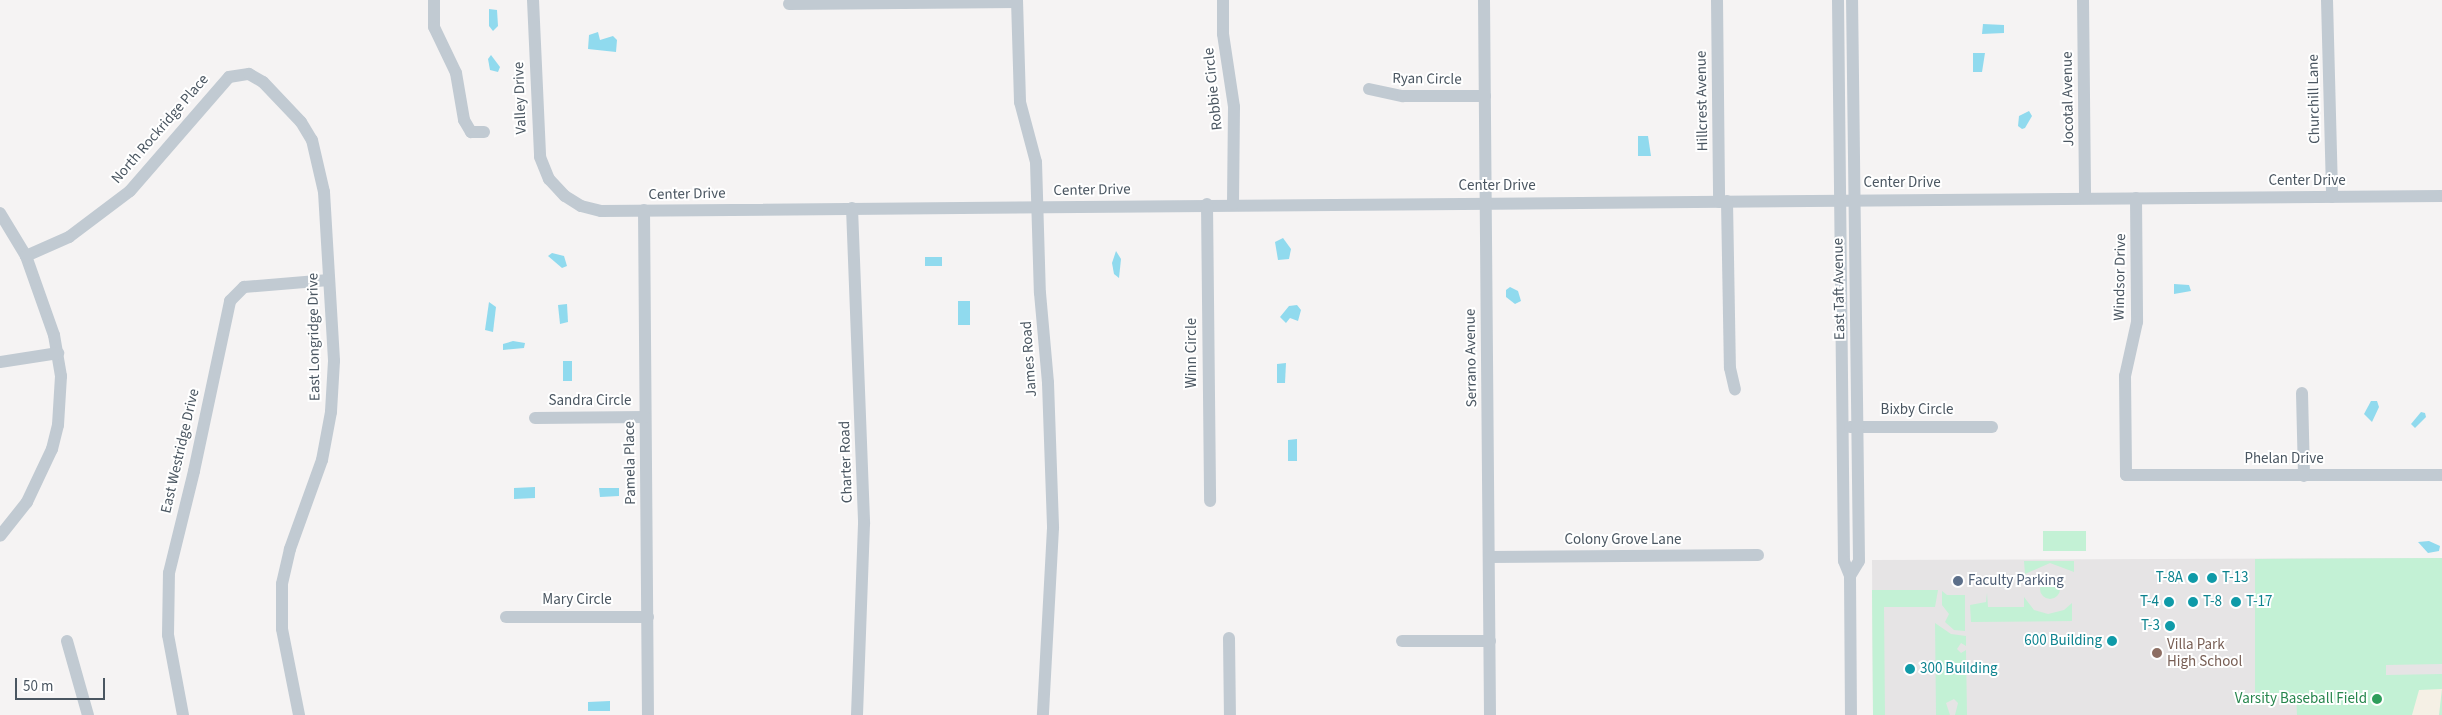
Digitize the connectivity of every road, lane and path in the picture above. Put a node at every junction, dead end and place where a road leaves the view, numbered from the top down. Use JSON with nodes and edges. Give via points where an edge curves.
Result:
{"nodes":[{"id":1,"x":434,"y":0,"type":"edge"},
{"id":2,"x":533,"y":0,"type":"edge"},
{"id":3,"x":1223,"y":0,"type":"edge"},
{"id":4,"x":1484,"y":0,"type":"edge"},
{"id":5,"x":1717,"y":0,"type":"edge"},
{"id":6,"x":1838,"y":0,"type":"edge"},
{"id":7,"x":1852,"y":0,"type":"edge"},
{"id":8,"x":2083,"y":0,"type":"edge"},
{"id":9,"x":2327,"y":0,"type":"edge"},
{"id":10,"x":1017,"y":1,"type":"edge"},
{"id":11,"x":789,"y":4,"type":"dead end"},
{"id":12,"x":243,"y":74,"type":"joint"},
{"id":13,"x":1368,"y":89,"type":"dead end"},
{"id":14,"x":1485,"y":96,"type":"junction"},
{"id":15,"x":484,"y":132,"type":"dead end"},
{"id":16,"x":558,"y":190,"type":"joint"},
{"id":17,"x":2442,"y":196,"type":"edge"},
{"id":18,"x":2332,"y":197,"type":"junction"},
{"id":19,"x":2085,"y":198,"type":"junction"},
{"id":20,"x":2136,"y":198,"type":"junction"},
{"id":21,"x":1840,"y":200,"type":"junction"},
{"id":22,"x":1854,"y":200,"type":"junction"},
{"id":23,"x":1486,"y":202,"type":"junction"},
{"id":24,"x":1723,"y":202,"type":"junction"},
{"id":25,"x":1208,"y":204,"type":"junction"},
{"id":26,"x":1234,"y":204,"type":"junction"},
{"id":27,"x":1039,"y":207,"type":"junction"},
{"id":28,"x":852,"y":208,"type":"junction"},
{"id":29,"x":644,"y":210,"type":"junction"},
{"id":30,"x":0,"y":213,"type":"edge"},
{"id":31,"x":26,"y":256,"type":"junction"},
{"id":32,"x":329,"y":280,"type":"junction"},
{"id":33,"x":58,"y":353,"type":"junction"},
{"id":34,"x":0,"y":362,"type":"edge"},
{"id":35,"x":1735,"y":389,"type":"dead end"},
{"id":36,"x":2302,"y":393,"type":"dead end"},
{"id":37,"x":645,"y":417,"type":"junction"},
{"id":38,"x":535,"y":418,"type":"dead end"},
{"id":39,"x":1842,"y":426,"type":"junction"},
{"id":40,"x":1857,"y":427,"type":"junction"},
{"id":41,"x":1992,"y":427,"type":"dead end"},
{"id":42,"x":2126,"y":475,"type":"joint"},
{"id":43,"x":2442,"y":475,"type":"edge"},
{"id":44,"x":2304,"y":476,"type":"junction"},
{"id":45,"x":1210,"y":501,"type":"dead end"},
{"id":46,"x":0,"y":536,"type":"edge"},
{"id":47,"x":1758,"y":555,"type":"dead end"},
{"id":48,"x":1489,"y":557,"type":"junction"},
{"id":49,"x":1850,"y":576,"type":"junction"},
{"id":50,"x":648,"y":616,"type":"junction"},
{"id":51,"x":506,"y":617,"type":"dead end"},
{"id":52,"x":1229,"y":638,"type":"dead end"},
{"id":53,"x":66,"y":641,"type":"dead end"},
{"id":54,"x":1402,"y":641,"type":"dead end"},
{"id":55,"x":1490,"y":641,"type":"junction"},
{"id":56,"x":88,"y":715,"type":"edge"},
{"id":57,"x":183,"y":715,"type":"edge"},
{"id":58,"x":300,"y":715,"type":"edge"},
{"id":59,"x":648,"y":715,"type":"edge"},
{"id":60,"x":857,"y":715,"type":"edge"},
{"id":61,"x":1043,"y":715,"type":"edge"},
{"id":62,"x":1230,"y":715,"type":"edge"},
{"id":63,"x":1490,"y":715,"type":"edge"},
{"id":64,"x":1850,"y":715,"type":"edge"}],
"edges":[{"from":1,"to":15,"type":"street","via":[[434,27],[456,73],[464,120],[471,132]]},
{"from":2,"to":16,"type":"street","name":"Valley Drive","via":[[538,146],[544,169]]},
{"from":3,"to":26,"type":"street","name":"Robbie Circle","via":[[1223,34],[1234,107]]},
{"from":4,"to":14,"type":"street","name":"Serrano Avenue"},
{"from":5,"to":24,"type":"street","name":"Hillcrest Avenue"},
{"from":6,"to":21,"type":"street","name":"East Taft Avenue"},
{"from":7,"to":22,"type":"street","name":"East Taft Avenue"},
{"from":8,"to":19,"type":"street","name":"Jocotal Avenue"},
{"from":9,"to":18,"type":"street","name":"Churchill Lane"},
{"from":10,"to":11,"type":"street"},
{"from":10,"to":27,"type":"street","name":"James Road","via":[[1020,96],[1034,152]]},
{"from":12,"to":31,"type":"street","name":"North Rockridge Place","via":[[223,82],[124,196],[69,237]]},
{"from":12,"to":32,"type":"street","name":"East Longridge Drive","via":[[263,82],[301,122],[312,140],[324,192]]},
{"from":13,"to":14,"type":"street","name":"Ryan Circle","via":[[1403,96]]},
{"from":14,"to":23,"type":"street","name":"Serrano Avenue"},
{"from":16,"to":29,"type":"street","name":"Center Drive","via":[[590,209]]},
{"from":17,"to":18,"type":"street","name":"Center Drive"},
{"from":18,"to":20,"type":"street","name":"Center Drive"},
{"from":19,"to":20,"type":"street","name":"Center Drive"},
{"from":19,"to":22,"type":"street","name":"Center Drive"},
{"from":20,"to":42,"type":"street","name":"Windsor Drive","via":[[2137,322],[2125,376]]},
{"from":21,"to":22,"type":"street","name":"Center Drive"},
{"from":21,"to":24,"type":"street","name":"Center Drive"},
{"from":21,"to":39,"type":"street","name":"East Taft Avenue"},
{"from":22,"to":40,"type":"street","name":"East Taft Avenue"},
{"from":23,"to":24,"type":"street","name":"Center Drive"},
{"from":23,"to":26,"type":"street","name":"Center Drive"},
{"from":23,"to":48,"type":"street","name":"Serrano Avenue"},
{"from":24,"to":35,"type":"street","name":"Hillcrest Avenue","via":[[1730,368]]},
{"from":25,"to":26,"type":"street","name":"Center Drive"},
{"from":25,"to":27,"type":"street","name":"Center Drive"},
{"from":25,"to":45,"type":"street","name":"Winn Circle"},
{"from":27,"to":28,"type":"street","name":"Center Drive"},
{"from":27,"to":61,"type":"street","name":"James Road","via":[[1053,528]]},
{"from":28,"to":29,"type":"street","name":"Center Drive"},
{"from":28,"to":60,"type":"street","name":"Charter Road","via":[[864,524]]},
{"from":29,"to":37,"type":"street","name":"Pamela Place"},
{"from":30,"to":31,"type":"street"},
{"from":31,"to":33,"type":"street"},
{"from":32,"to":57,"type":"street","name":"East Westridge Drive","via":[[244,287],[230,301],[169,573],[168,635]]},
{"from":32,"to":58,"type":"street","name":"East Longridge Drive","via":[[334,361],[327,439],[316,482],[285,567],[281,604]]},
{"from":33,"to":34,"type":"street"},
{"from":33,"to":46,"type":"street","via":[[61,399],[52,450],[27,502]]},
{"from":36,"to":44,"type":"street"},
{"from":37,"to":38,"type":"street","name":"Sandra Circle"},
{"from":37,"to":50,"type":"street","name":"Pamela Place"},
{"from":39,"to":40,"type":"street","name":"Bixby Circle"},
{"from":39,"to":49,"type":"street","name":"East Taft Avenue","via":[[1844,561]]},
{"from":40,"to":41,"type":"street","name":"Bixby Circle"},
{"from":40,"to":49,"type":"street","name":"East Taft Avenue","via":[[1859,561]]},
{"from":42,"to":44,"type":"street","name":"Phelan Drive"},
{"from":43,"to":44,"type":"street","name":"Phelan Drive"},
{"from":47,"to":48,"type":"street","name":"Colony Grove Lane"},
{"from":48,"to":55,"type":"street","name":"Serrano Avenue"},
{"from":49,"to":64,"type":"street","name":"East Taft Avenue"},
{"from":50,"to":51,"type":"street","name":"Mary Circle"},
{"from":50,"to":59,"type":"street","name":"Pamela Place"},
{"from":52,"to":62,"type":"street"},
{"from":53,"to":56,"type":"street"},
{"from":54,"to":55,"type":"street"},
{"from":55,"to":63,"type":"street","name":"Serrano Avenue"}]}
